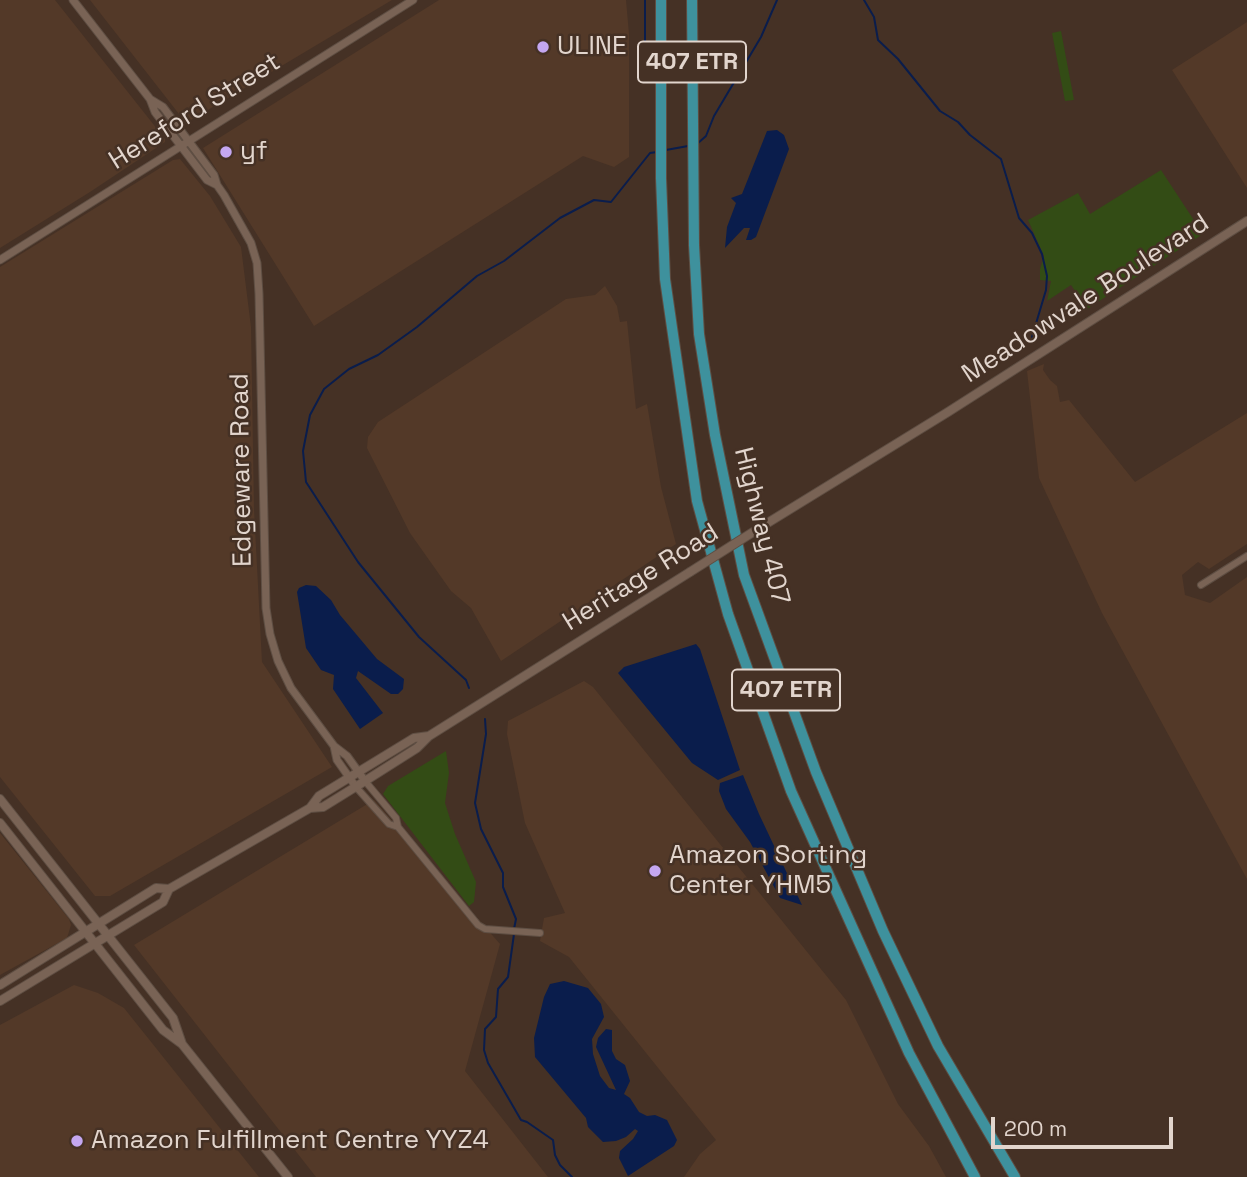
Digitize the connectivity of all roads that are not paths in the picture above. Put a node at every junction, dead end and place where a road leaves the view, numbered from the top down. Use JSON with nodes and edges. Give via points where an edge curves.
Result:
{"nodes":[{"id":1,"x":73,"y":0,"type":"edge"},
{"id":2,"x":413,"y":0,"type":"edge"},
{"id":3,"x":661,"y":0,"type":"edge"},
{"id":4,"x":692,"y":0,"type":"edge"},
{"id":5,"x":150,"y":99,"type":"junction"},
{"id":6,"x":189,"y":141,"type":"junction"},
{"id":7,"x":181,"y":146,"type":"junction"},
{"id":8,"x":217,"y":185,"type":"junction"},
{"id":9,"x":1247,"y":221,"type":"edge"},
{"id":10,"x":0,"y":260,"type":"edge"},
{"id":11,"x":948,"y":412,"type":"joint"},
{"id":12,"x":1247,"y":556,"type":"edge"},
{"id":13,"x":1201,"y":585,"type":"dead end"},
{"id":14,"x":429,"y":736,"type":"junction"},
{"id":15,"x":334,"y":746,"type":"junction"},
{"id":16,"x":359,"y":772,"type":"junction"},
{"id":17,"x":350,"y":777,"type":"junction"},
{"id":18,"x":365,"y":781,"type":"junction"},
{"id":19,"x":356,"y":787,"type":"junction"},
{"id":20,"x":0,"y":799,"type":"edge"},
{"id":21,"x":310,"y":808,"type":"junction"},
{"id":22,"x":0,"y":823,"type":"edge"},
{"id":23,"x":398,"y":827,"type":"junction"},
{"id":24,"x":169,"y":889,"type":"junction"},
{"id":25,"x":99,"y":924,"type":"junction"},
{"id":26,"x":86,"y":932,"type":"junction"},
{"id":27,"x":540,"y":933,"type":"dead end"},
{"id":28,"x":108,"y":936,"type":"junction"},
{"id":29,"x":96,"y":944,"type":"junction"},
{"id":30,"x":0,"y":985,"type":"edge"},
{"id":31,"x":0,"y":1002,"type":"edge"},
{"id":32,"x":182,"y":1044,"type":"junction"},
{"id":33,"x":288,"y":1177,"type":"edge"},
{"id":34,"x":975,"y":1177,"type":"edge"},
{"id":35,"x":1015,"y":1177,"type":"edge"}],
"edges":[{"from":1,"to":5,"type":"street","name":"Edgeware Road"},
{"from":2,"to":6,"type":"street","name":"Hereford Street"},
{"from":3,"to":34,"type":"highway","name":"Highway 407","number":"407 ETR","via":[[664,279],[697,501],[728,614],[791,791],[909,1053]]},
{"from":4,"to":35,"type":"highway","name":"Highway 407","number":"407 ETR","via":[[699,334],[744,575],[816,772],[883,931],[938,1046]]},
{"from":5,"to":6,"type":"street","name":"Edgeware Road","via":[[163,107]]},
{"from":5,"to":7,"type":"street","name":"Edgeware Road"},
{"from":6,"to":7,"type":"street","name":"Hereford Street"},
{"from":6,"to":8,"type":"street","name":"Edgeware Road"},
{"from":7,"to":8,"type":"street","name":"Edgeware Road","via":[[207,180]]},
{"from":7,"to":10,"type":"street","name":"Hereford Street"},
{"from":8,"to":15,"type":"street","name":"Edgeware Road","via":[[247,234],[257,263],[270,634],[291,688]]},
{"from":9,"to":11,"type":"main road","name":"Meadowvale Boulevard"},
{"from":11,"to":14,"type":"main road","name":"Heritage Road","bridge":true},
{"from":12,"to":13,"type":"street"},
{"from":14,"to":16,"type":"main road","name":"Heritage Road","via":[[414,738]]},
{"from":14,"to":18,"type":"main road","name":"Heritage Road"},
{"from":15,"to":16,"type":"street","name":"Edgeware Road"},
{"from":15,"to":17,"type":"street","name":"Edgeware Road","via":[[337,760]]},
{"from":16,"to":17,"type":"main road","name":"Heritage Road"},
{"from":16,"to":18,"type":"street","name":"Edgeware Road"},
{"from":17,"to":19,"type":"street","name":"Edgeware Road"},
{"from":17,"to":21,"type":"main road","name":"Heritage Road","via":[[318,796]]},
{"from":18,"to":19,"type":"main road","name":"Heritage Road"},
{"from":18,"to":23,"type":"street","name":"Edgeware Road","via":[[396,818]]},
{"from":19,"to":21,"type":"main road","name":"Heritage Road","via":[[323,807]]},
{"from":19,"to":23,"type":"street","name":"Edgeware Road","via":[[389,824]]},
{"from":20,"to":25,"type":"main road"},
{"from":21,"to":24,"type":"main road","name":"Heritage Road"},
{"from":22,"to":26,"type":"main road"},
{"from":23,"to":27,"type":"street","name":"Edgeware Road","via":[[478,925]]},
{"from":24,"to":25,"type":"main road","name":"Heritage Road","via":[[156,888]]},
{"from":24,"to":28,"type":"main road","name":"Heritage Road","via":[[163,902]]},
{"from":25,"to":26,"type":"main road","name":"Heritage Road"},
{"from":25,"to":28,"type":"main road"},
{"from":26,"to":29,"type":"main road"},
{"from":26,"to":30,"type":"main road","name":"Heritage Road"},
{"from":28,"to":29,"type":"main road","name":"Heritage Road"},
{"from":28,"to":32,"type":"main road","via":[[173,1018]]},
{"from":29,"to":31,"type":"main road","name":"Heritage Road"},
{"from":29,"to":32,"type":"main road","via":[[163,1030]]},
{"from":32,"to":33,"type":"main road"}]}
